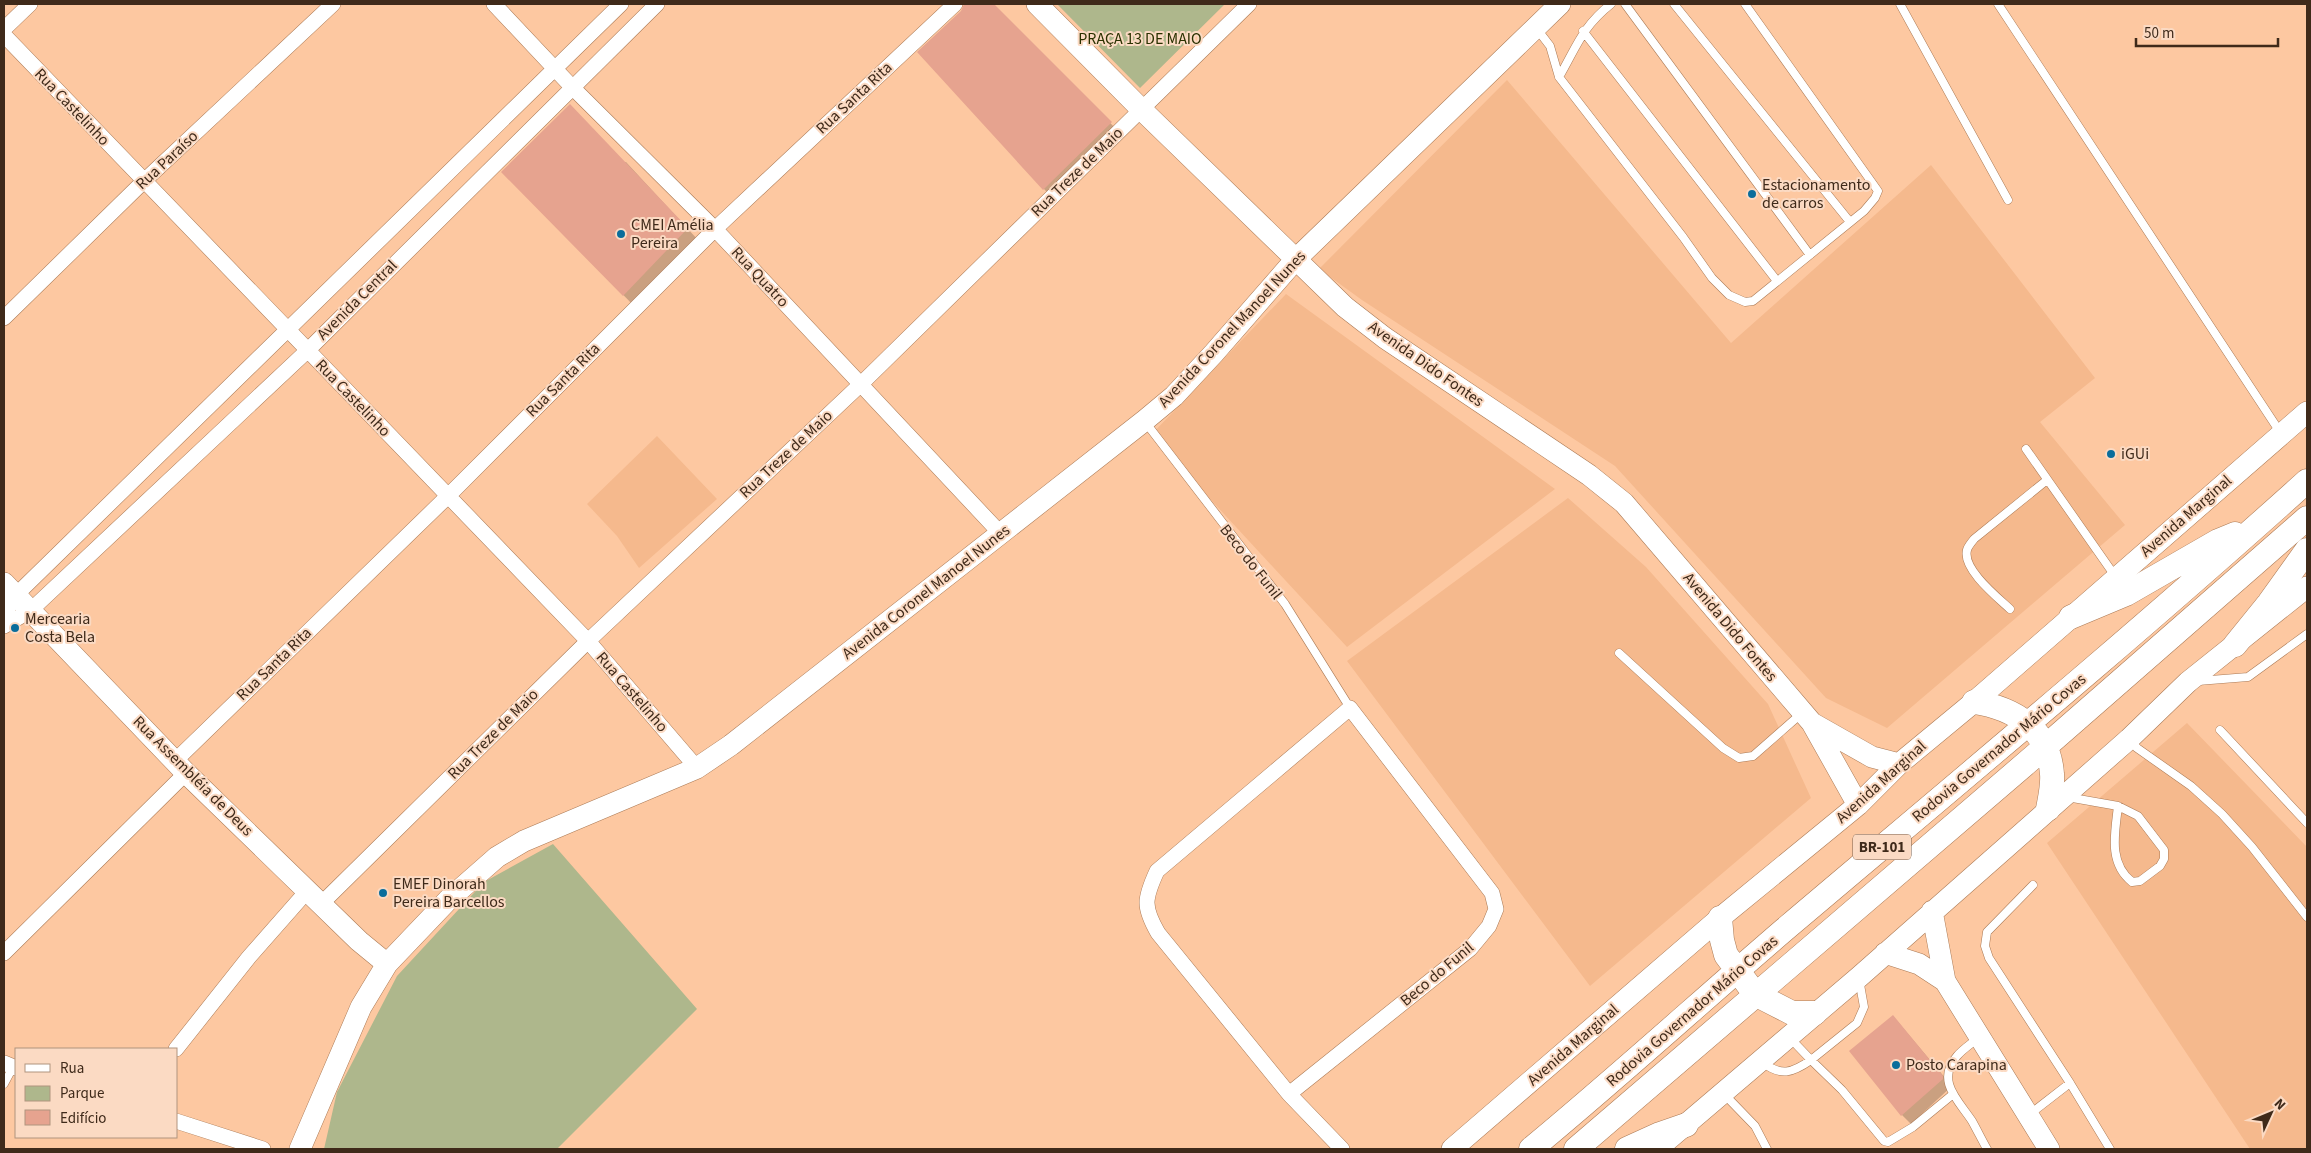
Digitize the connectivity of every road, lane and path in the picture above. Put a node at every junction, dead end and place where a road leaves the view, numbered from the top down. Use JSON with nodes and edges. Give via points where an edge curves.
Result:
{"nodes":[{"id":1,"x":30,"y":4,"type":"edge"},
{"id":2,"x":333,"y":4,"type":"edge"},
{"id":3,"x":494,"y":4,"type":"edge"},
{"id":4,"x":621,"y":4,"type":"edge"},
{"id":5,"x":657,"y":4,"type":"edge"},
{"id":6,"x":955,"y":4,"type":"edge"},
{"id":7,"x":1037,"y":4,"type":"edge"},
{"id":8,"x":1249,"y":4,"type":"edge"},
{"id":9,"x":1560,"y":4,"type":"edge"},
{"id":10,"x":1611,"y":4,"type":"edge"},
{"id":11,"x":1625,"y":4,"type":"edge"},
{"id":12,"x":1674,"y":4,"type":"edge"},
{"id":13,"x":1745,"y":4,"type":"edge"},
{"id":14,"x":1900,"y":4,"type":"edge"},
{"id":15,"x":1998,"y":4,"type":"edge"},
{"id":16,"x":1536,"y":28,"type":"junction"},
{"id":17,"x":4,"y":29,"type":"edge"},
{"id":18,"x":1584,"y":32,"type":"junction"},
{"id":19,"x":4,"y":35,"type":"edge"},
{"id":20,"x":556,"y":68,"type":"junction"},
{"id":21,"x":1559,"y":77,"type":"junction"},
{"id":22,"x":572,"y":86,"type":"junction"},
{"id":23,"x":1141,"y":109,"type":"junction"},
{"id":24,"x":144,"y":181,"type":"junction"},
{"id":25,"x":2008,"y":200,"type":"dead end"},
{"id":26,"x":1850,"y":222,"type":"junction"},
{"id":27,"x":715,"y":229,"type":"junction"},
{"id":28,"x":1810,"y":255,"type":"junction"},
{"id":29,"x":1295,"y":260,"type":"junction"},
{"id":30,"x":1777,"y":281,"type":"junction"},
{"id":31,"x":4,"y":318,"type":"edge"},
{"id":32,"x":288,"y":331,"type":"junction"},
{"id":33,"x":307,"y":351,"type":"junction"},
{"id":34,"x":861,"y":384,"type":"junction"},
{"id":35,"x":2307,"y":412,"type":"edge"},
{"id":36,"x":1144,"y":422,"type":"junction"},
{"id":37,"x":2282,"y":434,"type":"junction"},
{"id":38,"x":2026,"y":449,"type":"dead end"},
{"id":39,"x":2046,"y":480,"type":"junction"},
{"id":40,"x":2307,"y":481,"type":"edge"},
{"id":41,"x":448,"y":496,"type":"junction"},
{"id":42,"x":2307,"y":518,"type":"edge"},
{"id":43,"x":2258,"y":526,"type":"junction"},
{"id":44,"x":1001,"y":534,"type":"junction"},
{"id":45,"x":2307,"y":550,"type":"edge"},
{"id":46,"x":2116,"y":578,"type":"junction"},
{"id":47,"x":2307,"y":587,"type":"edge"},
{"id":48,"x":10,"y":589,"type":"edge"},
{"id":49,"x":2010,"y":609,"type":"dead end"},
{"id":50,"x":31,"y":610,"type":"junction"},
{"id":51,"x":4,"y":614,"type":"edge"},
{"id":52,"x":2071,"y":617,"type":"junction"},
{"id":53,"x":4,"y":626,"type":"edge"},
{"id":54,"x":2307,"y":634,"type":"edge"},
{"id":55,"x":588,"y":641,"type":"junction"},
{"id":56,"x":2235,"y":644,"type":"junction"},
{"id":57,"x":1619,"y":654,"type":"dead end"},
{"id":58,"x":2188,"y":682,"type":"junction"},
{"id":59,"x":1974,"y":702,"type":"junction"},
{"id":60,"x":1350,"y":708,"type":"junction"},
{"id":61,"x":1808,"y":717,"type":"junction"},
{"id":62,"x":2028,"y":724,"type":"junction"},
{"id":63,"x":2220,"y":730,"type":"dead end"},
{"id":64,"x":2129,"y":739,"type":"junction"},
{"id":65,"x":2046,"y":747,"type":"junction"},
{"id":66,"x":1899,"y":764,"type":"junction"},
{"id":67,"x":181,"y":767,"type":"junction"},
{"id":68,"x":697,"y":768,"type":"junction"},
{"id":69,"x":2056,"y":803,"type":"junction"},
{"id":70,"x":1858,"y":805,"type":"junction"},
{"id":71,"x":2118,"y":806,"type":"junction"},
{"id":72,"x":2307,"y":823,"type":"edge"},
{"id":73,"x":2033,"y":885,"type":"dead end"},
{"id":74,"x":315,"y":897,"type":"junction"},
{"id":75,"x":1932,"y":911,"type":"junction"},
{"id":76,"x":2307,"y":916,"type":"edge"},
{"id":77,"x":1720,"y":918,"type":"junction"},
{"id":78,"x":4,"y":953,"type":"edge"},
{"id":79,"x":1885,"y":953,"type":"junction"},
{"id":80,"x":387,"y":964,"type":"junction"},
{"id":81,"x":1736,"y":971,"type":"junction"},
{"id":82,"x":1859,"y":977,"type":"junction"},
{"id":83,"x":1945,"y":981,"type":"junction"},
{"id":84,"x":1755,"y":994,"type":"junction"},
{"id":85,"x":1815,"y":1014,"type":"junction"},
{"id":86,"x":1789,"y":1036,"type":"junction"},
{"id":87,"x":1979,"y":1036,"type":"junction"},
{"id":88,"x":177,"y":1048,"type":"edge"},
{"id":89,"x":1811,"y":1060,"type":"junction"},
{"id":90,"x":1761,"y":1061,"type":"junction"},
{"id":91,"x":11,"y":1066,"type":"edge"},
{"id":92,"x":4,"y":1084,"type":"edge"},
{"id":93,"x":2070,"y":1084,"type":"junction"},
{"id":94,"x":1723,"y":1093,"type":"junction"},
{"id":95,"x":1289,"y":1094,"type":"junction"},
{"id":96,"x":1952,"y":1095,"type":"junction"},
{"id":97,"x":2028,"y":1115,"type":"junction"},
{"id":98,"x":178,"y":1122,"type":"edge"},
{"id":99,"x":1686,"y":1125,"type":"junction"},
{"id":100,"x":264,"y":1149,"type":"edge"},
{"id":101,"x":300,"y":1149,"type":"edge"},
{"id":102,"x":1342,"y":1149,"type":"edge"},
{"id":103,"x":1452,"y":1149,"type":"edge"},
{"id":104,"x":1531,"y":1149,"type":"edge"},
{"id":105,"x":1576,"y":1149,"type":"edge"},
{"id":106,"x":1627,"y":1149,"type":"edge"},
{"id":107,"x":1657,"y":1149,"type":"edge"},
{"id":108,"x":1767,"y":1149,"type":"edge"},
{"id":109,"x":1987,"y":1149,"type":"edge"},
{"id":110,"x":2049,"y":1149,"type":"edge"},
{"id":111,"x":2110,"y":1149,"type":"edge"}],
"edges":[{"from":1,"to":17,"type":"street"},
{"from":2,"to":24,"type":"street","name":"Rua Paraíso"},
{"from":3,"to":20,"type":"street","name":"Rua Quatro"},
{"from":4,"to":20,"type":"street","name":"Avenida Central"},
{"from":5,"to":22,"type":"street","name":"Avenida Central"},
{"from":6,"to":27,"type":"street","name":"Rua Santa Rita"},
{"from":7,"to":23,"type":"street","name":"Avenida Dido Fontes"},
{"from":8,"to":23,"type":"street","name":"Rua Treze de Maio"},
{"from":9,"to":16,"type":"street","name":"Avenida Coronel Manoel Nunes"},
{"from":10,"to":18,"type":"lane","via":[[1593,18]]},
{"from":11,"to":28,"type":"lane"},
{"from":12,"to":26,"type":"lane"},
{"from":13,"to":26,"type":"lane","via":[[1878,191],[1864,211]]},
{"from":14,"to":25,"type":"lane"},
{"from":15,"to":37,"type":"lane"},
{"from":16,"to":21,"type":"lane","via":[[1550,46]]},
{"from":16,"to":29,"type":"street","name":"Avenida Coronel Manoel Nunes"},
{"from":18,"to":21,"type":"lane"},
{"from":18,"to":30,"type":"lane"},
{"from":19,"to":24,"type":"street","name":"Rua Castelinho"},
{"from":20,"to":22,"type":"street","name":"Rua Quatro"},
{"from":20,"to":32,"type":"street","name":"Avenida Central"},
{"from":21,"to":30,"type":"lane","via":[[1712,278],[1729,295],[1745,302],[1752,301]]},
{"from":22,"to":27,"type":"street","name":"Rua Quatro"},
{"from":22,"to":33,"type":"street","name":"Avenida Central"},
{"from":23,"to":29,"type":"street","name":"Avenida Dido Fontes"},
{"from":23,"to":34,"type":"street","name":"Rua Treze de Maio"},
{"from":24,"to":31,"type":"street","name":"Rua Paraíso"},
{"from":24,"to":32,"type":"street","name":"Rua Castelinho"},
{"from":26,"to":28,"type":"lane"},
{"from":27,"to":34,"type":"street","name":"Rua Quatro"},
{"from":27,"to":41,"type":"street","name":"Rua Santa Rita"},
{"from":28,"to":30,"type":"lane"},
{"from":29,"to":36,"type":"street","name":"Avenida Coronel Manoel Nunes","via":[[1214,354]]},
{"from":29,"to":61,"type":"street","name":"Avenida Dido Fontes","via":[[1345,307],[1385,338],[1589,475],[1624,504]]},
{"from":32,"to":33,"type":"street","name":"Rua Castelinho"},
{"from":32,"to":48,"type":"street","name":"Avenida Central"},
{"from":33,"to":41,"type":"street","name":"Rua Castelinho"},
{"from":33,"to":50,"type":"street","name":"Avenida Central"},
{"from":34,"to":44,"type":"street","name":"Rua Quatro"},
{"from":34,"to":55,"type":"street","name":"Rua Treze de Maio"},
{"from":35,"to":37,"type":"street","name":"Avenida Marginal"},
{"from":36,"to":44,"type":"street","name":"Avenida Coronel Manoel Nunes"},
{"from":36,"to":60,"type":"lane","name":"Beco do Funil","via":[[1285,604]]},
{"from":37,"to":46,"type":"street","name":"Avenida Marginal"},
{"from":38,"to":39,"type":"lane"},
{"from":39,"to":46,"type":"lane"},
{"from":39,"to":49,"type":"lane","via":[[1974,539],[1967,550],[1967,561],[1973,572]]},
{"from":40,"to":43,"type":"main road","name":"Rodovia Governador Mário Covas","number":"BR-101"},
{"from":41,"to":55,"type":"street","name":"Rua Castelinho"},
{"from":41,"to":67,"type":"street","name":"Rua Santa Rita"},
{"from":42,"to":65,"type":"main road","name":"Rodovia Governador Mário Covas","number":"BR-101"},
{"from":43,"to":52,"type":"main road","via":[[2218,541],[2126,594]]},
{"from":43,"to":62,"type":"main road","name":"Rodovia Governador Mário Covas","number":"BR-101"},
{"from":44,"to":68,"type":"street","name":"Avenida Coronel Manoel Nunes","via":[[731,745]]},
{"from":45,"to":56,"type":"main road"},
{"from":46,"to":52,"type":"street","name":"Avenida Marginal"},
{"from":47,"to":56,"type":"street"},
{"from":48,"to":50,"type":"street","name":"Rua Assembléia de Deus"},
{"from":48,"to":51,"type":"street","name":"Avenida Central"},
{"from":50,"to":53,"type":"street","name":"Avenida Central"},
{"from":50,"to":67,"type":"street","name":"Rua Assembléia de Deus"},
{"from":52,"to":59,"type":"street","name":"Avenida Marginal"},
{"from":54,"to":58,"type":"lane","via":[[2248,677]]},
{"from":55,"to":68,"type":"street","name":"Rua Castelinho"},
{"from":55,"to":74,"type":"street","name":"Rua Treze de Maio"},
{"from":56,"to":58,"type":"street"},
{"from":57,"to":61,"type":"lane","via":[[1723,748],[1739,758],[1752,756]]},
{"from":58,"to":64,"type":"street"},
{"from":59,"to":62,"type":"main road","via":[[2002,708]]},
{"from":59,"to":66,"type":"street","name":"Avenida Marginal"},
{"from":60,"to":95,"type":"street","via":[[1157,872],[1145,901],[1149,918],[1158,933]]},
{"from":60,"to":95,"type":"street","name":"Beco do Funil","via":[[1492,893],[1496,909],[1489,926],[1470,949]]},
{"from":61,"to":66,"type":"street","name":"Avenida Dido Fontes","via":[[1872,757]]},
{"from":61,"to":70,"type":"street","name":"Avenida Dido Fontes"},
{"from":62,"to":65,"type":"main road"},
{"from":62,"to":81,"type":"main road","name":"Rodovia Governador Mário Covas","number":"BR-101"},
{"from":63,"to":72,"type":"lane"},
{"from":64,"to":69,"type":"street"},
{"from":64,"to":76,"type":"lane","via":[[2222,814]]},
{"from":65,"to":69,"type":"main road"},
{"from":65,"to":84,"type":"main road","name":"Rodovia Governador Mário Covas","number":"BR-101"},
{"from":66,"to":70,"type":"street","name":"Avenida Marginal"},
{"from":67,"to":74,"type":"street","name":"Rua Assembléia de Deus"},
{"from":67,"to":78,"type":"street","name":"Rua Santa Rita"},
{"from":68,"to":80,"type":"street","name":"Avenida Coronel Manoel Nunes","via":[[553,827],[497,858],[448,900]]},
{"from":69,"to":71,"type":"lane"},
{"from":69,"to":75,"type":"street"},
{"from":70,"to":77,"type":"street","name":"Avenida Marginal"},
{"from":71,"to":71,"type":"lane","via":[[2138,816],[2164,850],[2160,866],[2140,881],[2132,882],[2124,875],[2114,852]]},
{"from":73,"to":93,"type":"lane","via":[[1987,932],[1985,946],[1989,958]]},
{"from":74,"to":80,"type":"street","name":"Rua Assembléia de Deus"},
{"from":74,"to":88,"type":"street","name":"Rua Treze de Maio","via":[[249,957]]},
{"from":75,"to":79,"type":"street"},
{"from":75,"to":83,"type":"street"},
{"from":77,"to":81,"type":"main road","via":[[1726,956]]},
{"from":77,"to":103,"type":"street","name":"Avenida Marginal"},
{"from":79,"to":82,"type":"street"},
{"from":79,"to":83,"type":"street","via":[[1919,964]]},
{"from":80,"to":101,"type":"street","name":"Avenida Coronel Manoel Nunes","via":[[361,1007]]},
{"from":81,"to":84,"type":"main road"},
{"from":81,"to":104,"type":"main road","name":"Rodovia Governador Mário Covas","number":"BR-101"},
{"from":82,"to":85,"type":"street"},
{"from":82,"to":89,"type":"lane","via":[[1864,1007],[1858,1023]]},
{"from":83,"to":87,"type":"street"},
{"from":84,"to":85,"type":"main road","via":[[1792,1013]]},
{"from":84,"to":105,"type":"main road","name":"Rodovia Governador Mário Covas","number":"BR-101"},
{"from":85,"to":86,"type":"street"},
{"from":86,"to":89,"type":"lane"},
{"from":86,"to":90,"type":"street"},
{"from":87,"to":96,"type":"lane","via":[[1958,1055],[1951,1067],[1948,1077]]},
{"from":87,"to":97,"type":"street"},
{"from":89,"to":90,"type":"lane","via":[[1782,1073]]},
{"from":89,"to":96,"type":"lane","via":[[1888,1142],[1913,1127]]},
{"from":90,"to":94,"type":"street"},
{"from":91,"to":92,"type":"lane"},
{"from":93,"to":97,"type":"lane"},
{"from":93,"to":111,"type":"lane"},
{"from":94,"to":99,"type":"street"},
{"from":94,"to":108,"type":"lane","via":[[1755,1126]]},
{"from":95,"to":102,"type":"street"},
{"from":96,"to":109,"type":"lane","via":[[1972,1121]]},
{"from":97,"to":110,"type":"street"},
{"from":98,"to":100,"type":"street"},
{"from":99,"to":106,"type":"main road"},
{"from":99,"to":107,"type":"street"}]}
